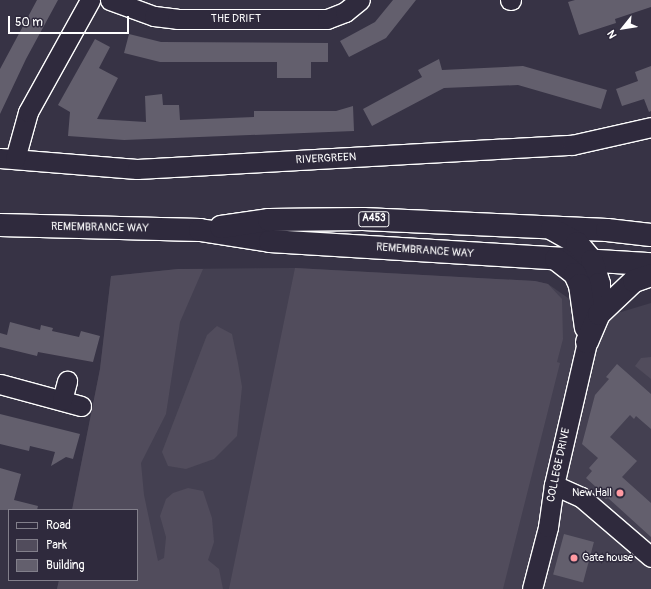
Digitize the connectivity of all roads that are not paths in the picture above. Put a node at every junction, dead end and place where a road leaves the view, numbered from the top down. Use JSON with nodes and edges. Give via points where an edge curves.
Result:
{"nodes":[{"id":1,"x":90,"y":0,"type":"edge"},
{"id":2,"x":110,"y":0,"type":"edge"},
{"id":3,"x":360,"y":0,"type":"edge"},
{"id":4,"x":651,"y":127,"type":"edge"},
{"id":5,"x":7,"y":158,"type":"edge"},
{"id":6,"x":0,"y":225,"type":"edge"},
{"id":7,"x":548,"y":227,"type":"junction"},
{"id":8,"x":200,"y":230,"type":"junction"},
{"id":9,"x":651,"y":235,"type":"edge"},
{"id":10,"x":556,"y":259,"type":"junction"},
{"id":11,"x":592,"y":261,"type":"junction"},
{"id":12,"x":651,"y":264,"type":"edge"},
{"id":13,"x":651,"y":275,"type":"edge"},
{"id":14,"x":599,"y":314,"type":"junction"},
{"id":15,"x":587,"y":342,"type":"junction"},
{"id":16,"x":67,"y":381,"type":"dead end"},
{"id":17,"x":0,"y":384,"type":"edge"},
{"id":18,"x":62,"y":400,"type":"junction"},
{"id":19,"x":81,"y":406,"type":"dead end"},
{"id":20,"x":554,"y":485,"type":"junction"},
{"id":21,"x":651,"y":557,"type":"edge"},
{"id":22,"x":532,"y":589,"type":"edge"}],
"edges":[{"from":1,"to":5,"type":"street","via":[[28,112]]},
{"from":2,"to":3,"type":"street","name":"THE DRIFT","via":[[154,16],[177,19],[327,19],[345,12]]},
{"from":4,"to":5,"type":"street","name":"RIVERGREEN","via":[[572,146],[153,168],[101,168]]},
{"from":6,"to":8,"type":"highway","name":"REMEMBRANCE WAY","number":"A453"},
{"from":7,"to":8,"type":"highway","name":"REMEMBRANCE WAY","number":"A453","via":[[363,219],[269,220]]},
{"from":7,"to":9,"type":"highway","name":"REMEMBRANCE WAY","number":"A453"},
{"from":7,"to":11,"type":"highway","via":[[577,243]]},
{"from":8,"to":10,"type":"highway","name":"REMEMBRANCE WAY","number":"A453","via":[[270,241]]},
{"from":10,"to":11,"type":"highway","name":"REMEMBRANCE WAY","number":"A453"},
{"from":10,"to":15,"type":"highway","via":[[575,274],[580,285]]},
{"from":11,"to":12,"type":"highway","name":"REMEMBRANCE WAY","number":"A453"},
{"from":11,"to":14,"type":"highway","via":[[599,284]]},
{"from":13,"to":14,"type":"highway","via":[[634,281]]},
{"from":14,"to":15,"type":"highway"},
{"from":15,"to":20,"type":"street","name":"COLLEGE DRIVE"},
{"from":16,"to":18,"type":"street"},
{"from":17,"to":18,"type":"street"},
{"from":18,"to":19,"type":"street"},
{"from":20,"to":21,"type":"street","via":[[581,497]]},
{"from":20,"to":22,"type":"street","name":"COLLEGE DRIVE","via":[[548,527]]}]}
